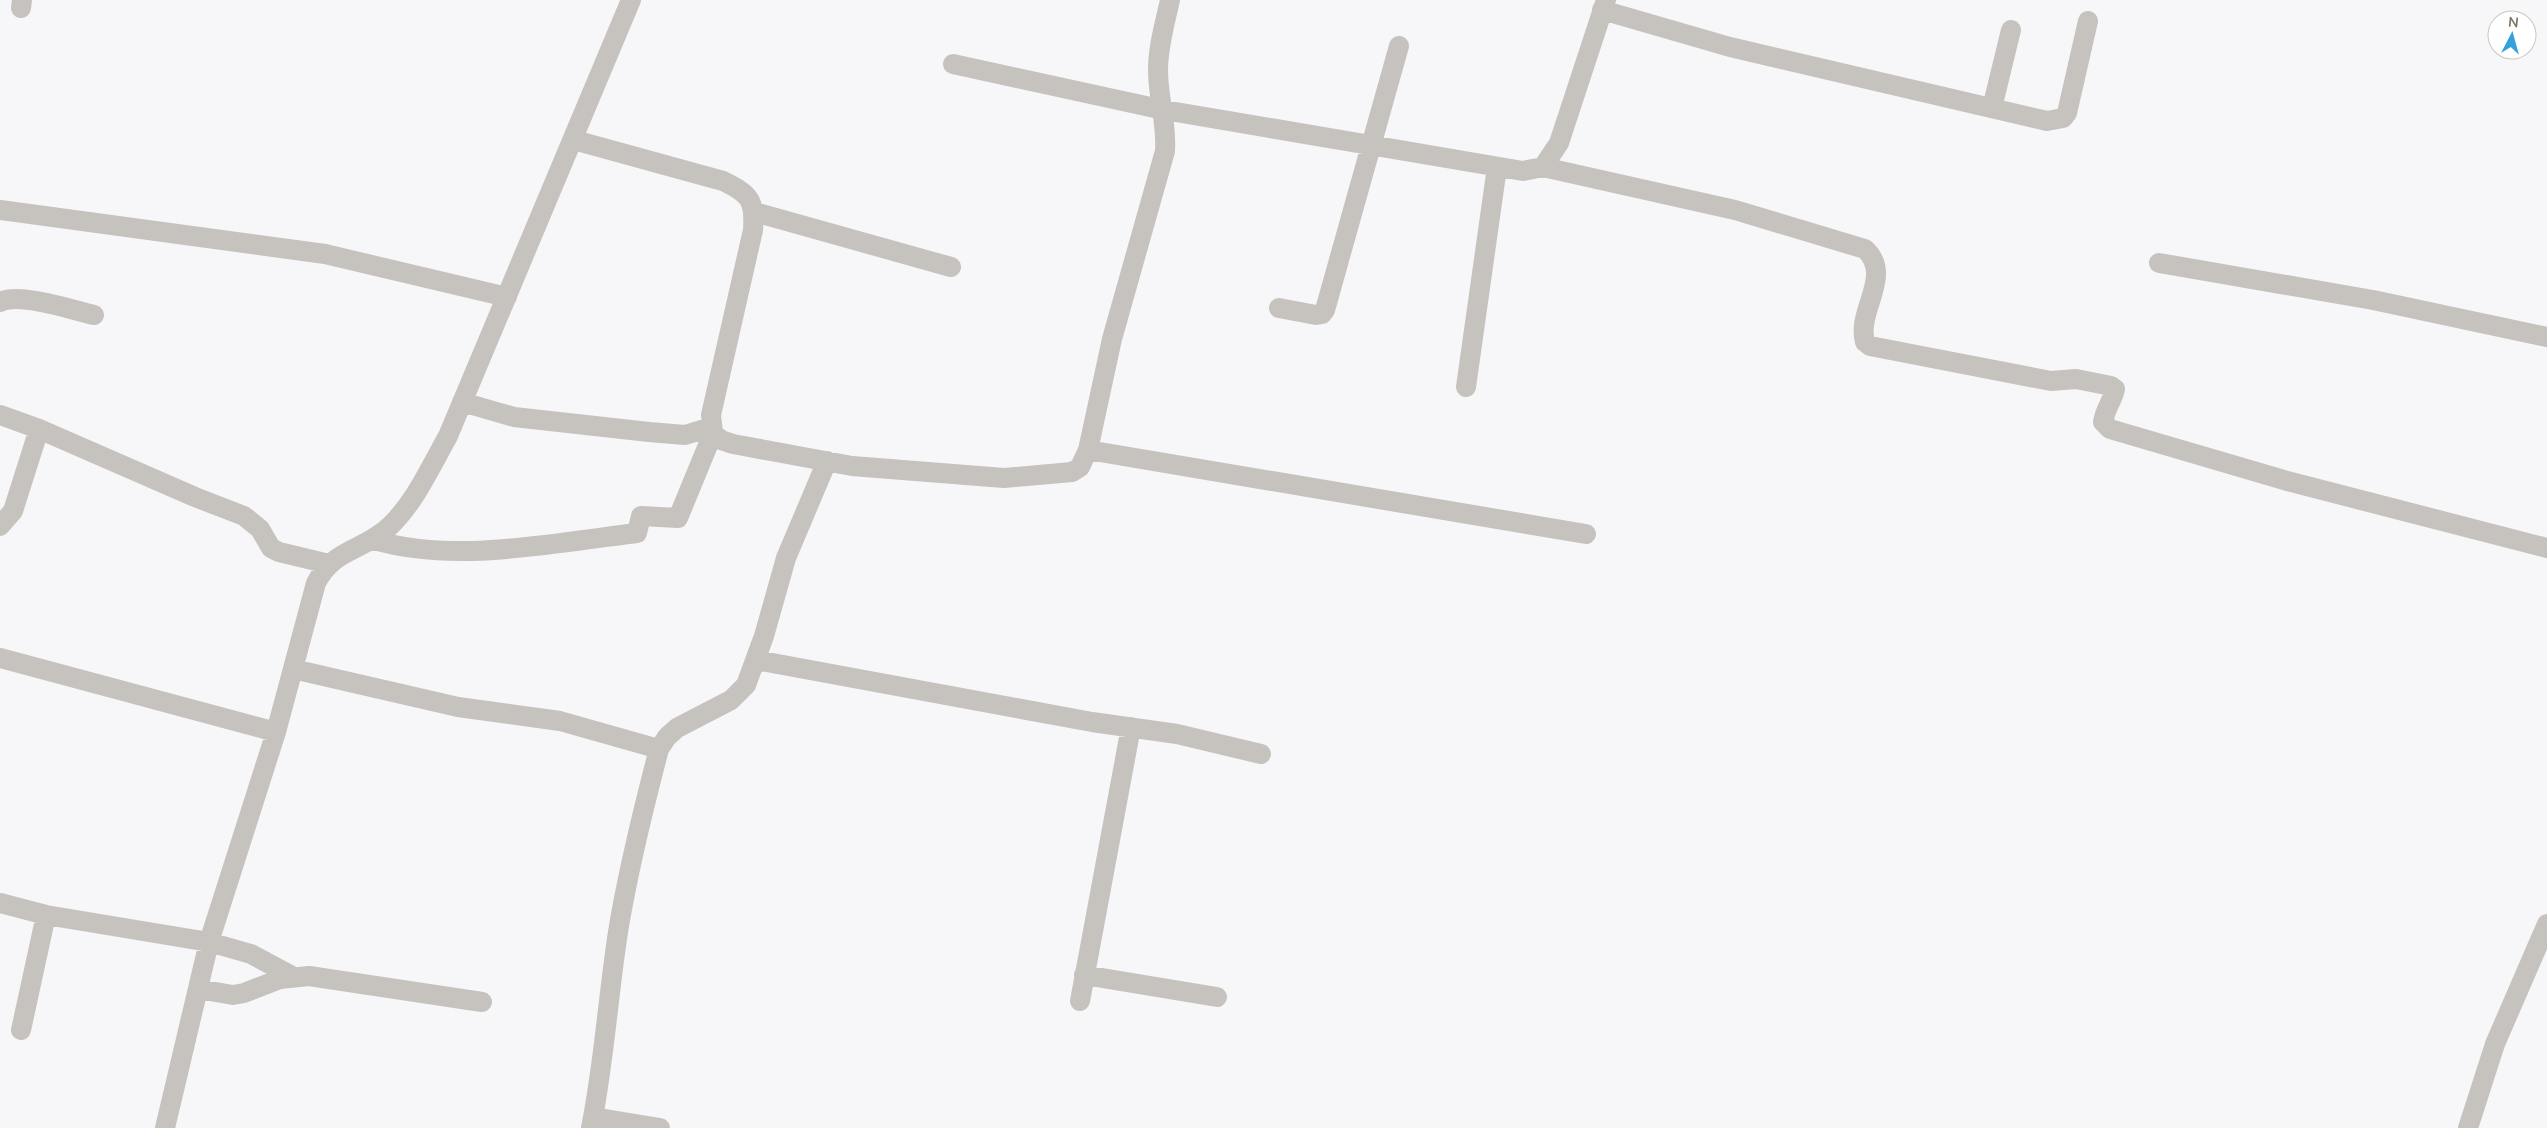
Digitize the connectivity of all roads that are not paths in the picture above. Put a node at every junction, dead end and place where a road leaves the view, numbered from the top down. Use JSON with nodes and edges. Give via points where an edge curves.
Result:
{"nodes":[{"id":1,"x":632,"y":0,"type":"edge"},
{"id":2,"x":1170,"y":0,"type":"edge"},
{"id":3,"x":1604,"y":5,"type":"edge"},
{"id":4,"x":2088,"y":21,"type":"dead end"},
{"id":5,"x":2011,"y":30,"type":"dead end"},
{"id":6,"x":1399,"y":46,"type":"dead end"},
{"id":7,"x":953,"y":64,"type":"dead end"},
{"id":8,"x":1992,"y":108,"type":"junction"},
{"id":9,"x":1164,"y":110,"type":"junction"},
{"id":10,"x":574,"y":140,"type":"junction"},
{"id":11,"x":1372,"y":146,"type":"junction"},
{"id":12,"x":1497,"y":167,"type":"junction"},
{"id":13,"x":1543,"y":167,"type":"junction"},
{"id":14,"x":0,"y":210,"type":"edge"},
{"id":15,"x":754,"y":212,"type":"junction"},
{"id":16,"x":2159,"y":263,"type":"dead end"},
{"id":17,"x":951,"y":267,"type":"dead end"},
{"id":18,"x":507,"y":296,"type":"junction"},
{"id":19,"x":0,"y":302,"type":"edge"},
{"id":20,"x":1279,"y":308,"type":"dead end"},
{"id":21,"x":94,"y":316,"type":"dead end"},
{"id":22,"x":2547,"y":337,"type":"edge"},
{"id":23,"x":1466,"y":387,"type":"dead end"},
{"id":24,"x":462,"y":402,"type":"junction"},
{"id":25,"x":0,"y":415,"type":"edge"},
{"id":26,"x":39,"y":429,"type":"junction"},
{"id":27,"x":712,"y":430,"type":"junction"},
{"id":28,"x":1088,"y":450,"type":"junction"},
{"id":29,"x":827,"y":461,"type":"junction"},
{"id":30,"x":0,"y":526,"type":"edge"},
{"id":31,"x":1586,"y":534,"type":"dead end"},
{"id":32,"x":374,"y":540,"type":"junction"},
{"id":33,"x":2547,"y":548,"type":"edge"},
{"id":34,"x":329,"y":564,"type":"junction"},
{"id":35,"x":0,"y":658,"type":"edge"},
{"id":36,"x":756,"y":660,"type":"junction"},
{"id":37,"x":293,"y":669,"type":"junction"},
{"id":38,"x":1131,"y":728,"type":"junction"},
{"id":39,"x":276,"y":732,"type":"junction"},
{"id":40,"x":659,"y":750,"type":"junction"},
{"id":41,"x":1261,"y":754,"type":"dead end"},
{"id":42,"x":0,"y":903,"type":"edge"},
{"id":43,"x":46,"y":915,"type":"junction"},
{"id":44,"x":2547,"y":924,"type":"edge"},
{"id":45,"x":208,"y":942,"type":"junction"},
{"id":46,"x":1084,"y":975,"type":"junction"},
{"id":47,"x":294,"y":977,"type":"junction"},
{"id":48,"x":198,"y":989,"type":"junction"},
{"id":49,"x":1216,"y":997,"type":"dead end"},
{"id":50,"x":1080,"y":1001,"type":"dead end"},
{"id":51,"x":482,"y":1002,"type":"dead end"},
{"id":52,"x":21,"y":1030,"type":"dead end"},
{"id":53,"x":592,"y":1122,"type":"edge"},
{"id":54,"x":165,"y":1128,"type":"edge"},
{"id":55,"x":660,"y":1128,"type":"edge"},
{"id":56,"x":2468,"y":1128,"type":"edge"}],
"edges":[{"from":1,"to":10,"type":"street"},
{"from":2,"to":9,"type":"street","via":[[1158,68]]},
{"from":3,"to":8,"type":"street","via":[[1730,47]]},
{"from":3,"to":13,"type":"street","via":[[1559,143]]},
{"from":4,"to":8,"type":"street","via":[[2071,103],[2063,118],[2047,121]]},
{"from":5,"to":8,"type":"street"},
{"from":6,"to":11,"type":"street"},
{"from":7,"to":9,"type":"street"},
{"from":9,"to":11,"type":"street"},
{"from":9,"to":28,"type":"street","via":[[1165,151],[1112,338]]},
{"from":10,"to":15,"type":"street","via":[[723,182],[744,191]]},
{"from":10,"to":18,"type":"street"},
{"from":11,"to":12,"type":"street"},
{"from":11,"to":20,"type":"street","via":[[1326,310],[1316,315]]},
{"from":12,"to":13,"type":"street","via":[[1523,172]]},
{"from":12,"to":23,"type":"street"},
{"from":13,"to":33,"type":"street","via":[[1734,210],[1866,249],[1873,256],[1878,270],[1864,328],[1865,342],[1870,346],[2051,381],[2076,379],[2111,386],[2115,392],[2106,408],[2104,422],[2110,429],[2278,478]]},
{"from":14,"to":18,"type":"street","via":[[325,254]]},
{"from":15,"to":17,"type":"street"},
{"from":15,"to":27,"type":"street","via":[[753,230],[711,415]]},
{"from":16,"to":22,"type":"street","via":[[2373,300]]},
{"from":18,"to":24,"type":"street"},
{"from":19,"to":21,"type":"street","via":[[28,300]]},
{"from":24,"to":27,"type":"street","via":[[514,417],[685,435]]},
{"from":24,"to":32,"type":"street","via":[[448,436],[413,496],[391,525]]},
{"from":25,"to":26,"type":"street"},
{"from":26,"to":30,"type":"street","via":[[14,511]]},
{"from":26,"to":34,"type":"street","via":[[244,516],[279,552]]},
{"from":27,"to":29,"type":"street","via":[[721,440],[733,444]]},
{"from":27,"to":32,"type":"street","via":[[678,518],[641,516],[637,533],[455,553],[400,548]]},
{"from":28,"to":29,"type":"street","via":[[1080,467],[1072,472],[1004,478],[852,466]]},
{"from":28,"to":31,"type":"street"},
{"from":29,"to":36,"type":"street","via":[[786,558]]},
{"from":32,"to":34,"type":"street"},
{"from":34,"to":37,"type":"street","via":[[316,583]]},
{"from":35,"to":39,"type":"street"},
{"from":36,"to":38,"type":"street"},
{"from":36,"to":40,"type":"street","via":[[746,685],[731,700],[677,728]]},
{"from":37,"to":39,"type":"street"},
{"from":37,"to":40,"type":"street","via":[[458,707],[560,721]]},
{"from":38,"to":41,"type":"street","via":[[1178,734]]},
{"from":38,"to":46,"type":"street"},
{"from":39,"to":45,"type":"street"},
{"from":40,"to":53,"type":"street","via":[[620,921]]},
{"from":42,"to":43,"type":"street"},
{"from":43,"to":45,"type":"street"},
{"from":43,"to":52,"type":"street"},
{"from":44,"to":56,"type":"street","via":[[2495,1044]]},
{"from":45,"to":47,"type":"street","via":[[251,954]]},
{"from":45,"to":48,"type":"street"},
{"from":46,"to":49,"type":"street"},
{"from":46,"to":50,"type":"street"},
{"from":47,"to":48,"type":"street","via":[[233,995]]},
{"from":47,"to":51,"type":"street","via":[[331,979]]},
{"from":48,"to":54,"type":"street"},
{"from":53,"to":55,"type":"street"}]}
